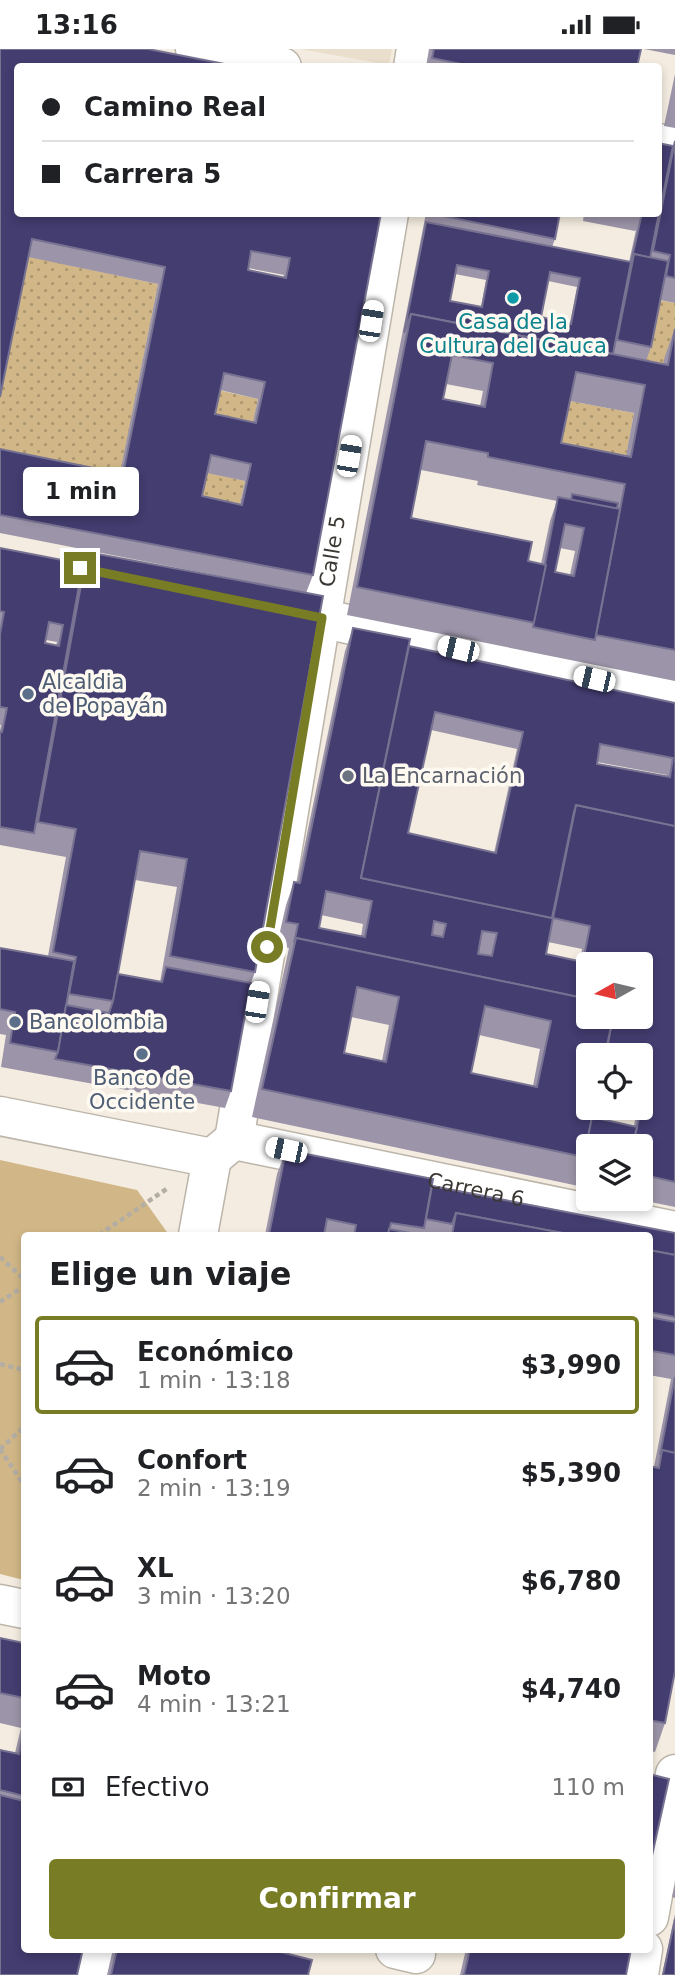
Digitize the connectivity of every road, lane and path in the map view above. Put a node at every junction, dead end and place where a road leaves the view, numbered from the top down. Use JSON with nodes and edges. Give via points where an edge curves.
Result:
{"nodes":[{"id":1,"x":195,"y":49,"type":"edge"},
{"id":2,"x":263,"y":63,"type":"edge"},
{"id":3,"x":388,"y":217,"type":"edge"},
{"id":4,"x":268,"y":607,"type":"edge"},
{"id":5,"x":322,"y":618,"type":"junction"},
{"id":6,"x":675,"y":698,"type":"edge"},
{"id":7,"x":0,"y":1116,"type":"edge"},
{"id":8,"x":223,"y":1149,"type":"junction"},
{"id":9,"x":675,"y":1231,"type":"edge"},
{"id":10,"x":103,"y":1232,"type":"edge"},
{"id":11,"x":199,"y":1232,"type":"edge"},
{"id":12,"x":0,"y":1257,"type":"edge"},
{"id":13,"x":21,"y":1276,"type":"edge"},
{"id":14,"x":21,"y":1288,"type":"edge"},
{"id":15,"x":0,"y":1301,"type":"edge"},
{"id":16,"x":0,"y":1364,"type":"edge"},
{"id":17,"x":21,"y":1369,"type":"edge"},
{"id":18,"x":21,"y":1430,"type":"edge"},
{"id":19,"x":0,"y":1449,"type":"edge"},
{"id":20,"x":21,"y":1480,"type":"edge"},
{"id":21,"x":0,"y":1604,"type":"edge"},
{"id":22,"x":21,"y":1608,"type":"edge"},
{"id":23,"x":668,"y":1785,"type":"edge"},
{"id":24,"x":653,"y":1889,"type":"edge"},
{"id":25,"x":100,"y":1953,"type":"edge"},
{"id":26,"x":642,"y":1953,"type":"edge"},
{"id":27,"x":95,"y":1975,"type":"edge"},
{"id":28,"x":639,"y":1975,"type":"edge"}],
"edges":[{"from":1,"to":2,"type":"street"},
{"from":3,"to":5,"type":"street","name":"Calle 5"},
{"from":4,"to":5,"type":"street"},
{"from":5,"to":6,"type":"street"},
{"from":5,"to":8,"type":"street","name":"Calle 5"},
{"from":7,"to":8,"type":"street","name":"Carrera 6"},
{"from":8,"to":9,"type":"street","name":"Carrera 6"},
{"from":8,"to":10,"type":"path"},
{"from":8,"to":11,"type":"street","name":"Calle 5"},
{"from":12,"to":13,"type":"path"},
{"from":14,"to":15,"type":"path"},
{"from":16,"to":17,"type":"path"},
{"from":18,"to":19,"type":"path"},
{"from":19,"to":20,"type":"path"},
{"from":21,"to":22,"type":"street"},
{"from":23,"to":24,"type":"street"},
{"from":25,"to":27,"type":"street"},
{"from":26,"to":28,"type":"street"}]}
